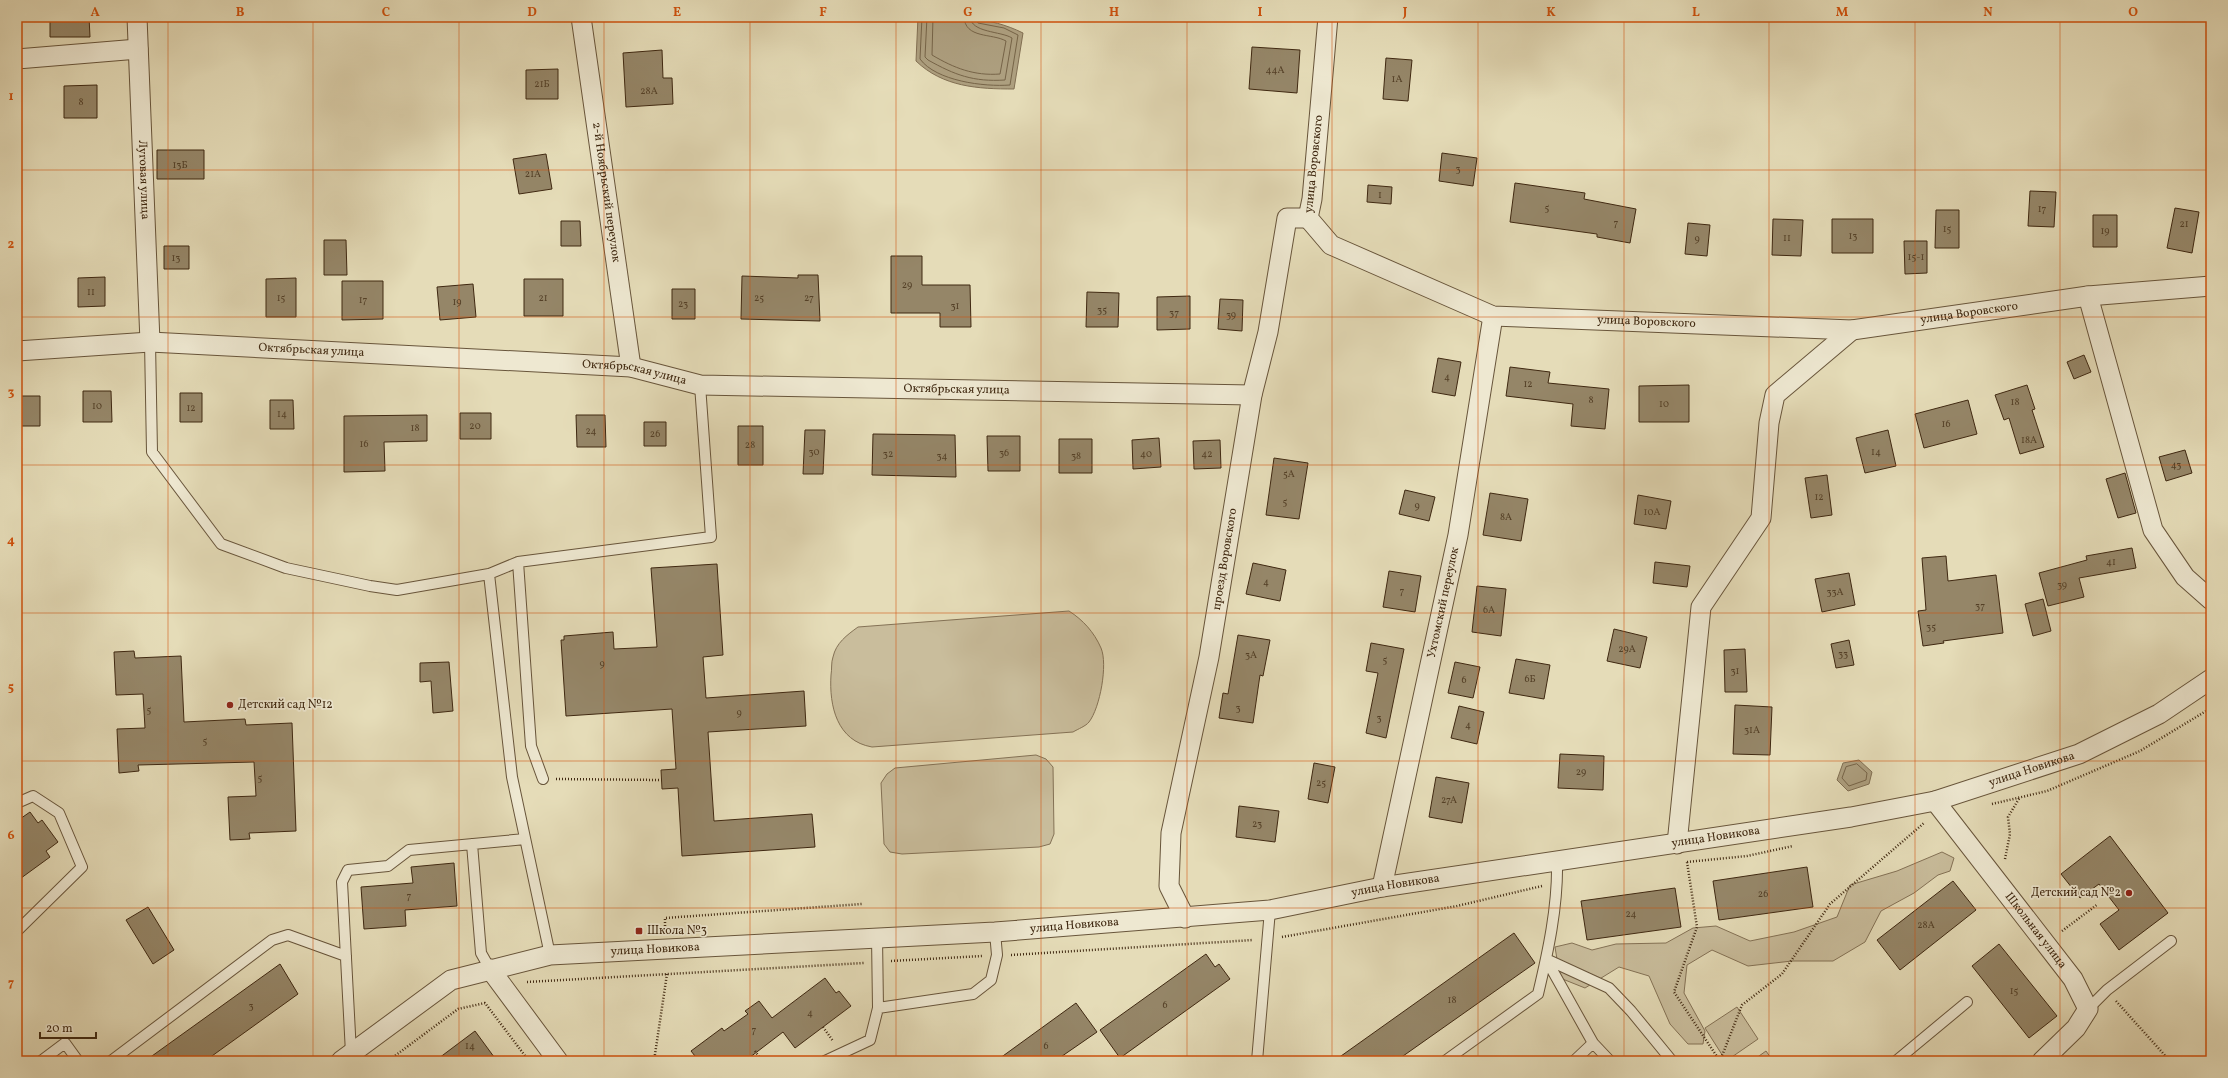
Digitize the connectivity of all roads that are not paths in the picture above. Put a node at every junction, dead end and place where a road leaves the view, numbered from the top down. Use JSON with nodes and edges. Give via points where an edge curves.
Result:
{"nodes":[{"id":1,"x":137,"y":17,"type":"edge"},
{"id":2,"x":581,"y":17,"type":"edge"},
{"id":3,"x":1328,"y":17,"type":"edge"},
{"id":4,"x":138,"y":49,"type":"junction"},
{"id":5,"x":17,"y":59,"type":"edge"},
{"id":6,"x":1308,"y":218,"type":"junction"},
{"id":7,"x":2211,"y":286,"type":"edge"},
{"id":8,"x":2088,"y":296,"type":"junction"},
{"id":9,"x":1493,"y":316,"type":"junction"},
{"id":10,"x":1852,"y":330,"type":"junction"},
{"id":11,"x":150,"y":342,"type":"junction"},
{"id":12,"x":17,"y":351,"type":"edge"},
{"id":13,"x":631,"y":368,"type":"junction"},
{"id":14,"x":700,"y":385,"type":"junction"},
{"id":15,"x":1252,"y":395,"type":"junction"},
{"id":16,"x":518,"y":562,"type":"junction"},
{"id":17,"x":489,"y":574,"type":"junction"},
{"id":18,"x":2211,"y":600,"type":"edge"},
{"id":19,"x":2211,"y":679,"type":"edge"},
{"id":20,"x":543,"y":779,"type":"road end"},
{"id":21,"x":1935,"y":801,"type":"junction"},
{"id":22,"x":17,"y":803,"type":"edge"},
{"id":23,"x":525,"y":839,"type":"junction"},
{"id":24,"x":472,"y":844,"type":"junction"},
{"id":25,"x":1677,"y":844,"type":"junction"},
{"id":26,"x":1557,"y":862,"type":"junction"},
{"id":27,"x":1382,"y":888,"type":"junction"},
{"id":28,"x":1270,"y":910,"type":"junction"},
{"id":29,"x":1185,"y":918,"type":"junction"},
{"id":30,"x":17,"y":931,"type":"edge"},
{"id":31,"x":995,"y":932,"type":"junction"},
{"id":32,"x":877,"y":937,"type":"junction"},
{"id":33,"x":2171,"y":941,"type":"dead end"},
{"id":34,"x":550,"y":955,"type":"junction"},
{"id":35,"x":346,"y":956,"type":"junction"},
{"id":36,"x":1546,"y":959,"type":"junction"},
{"id":37,"x":490,"y":969,"type":"junction"},
{"id":38,"x":1967,"y":1002,"type":"dead end"},
{"id":39,"x":878,"y":1008,"type":"junction"},
{"id":40,"x":2088,"y":1010,"type":"junction"},
{"id":41,"x":1593,"y":1043,"type":"junction"},
{"id":42,"x":346,"y":1057,"type":"edge"},
{"id":43,"x":41,"y":1061,"type":"edge"},
{"id":44,"x":78,"y":1061,"type":"edge"},
{"id":45,"x":111,"y":1061,"type":"edge"},
{"id":46,"x":558,"y":1061,"type":"edge"},
{"id":47,"x":825,"y":1061,"type":"edge"},
{"id":48,"x":1257,"y":1061,"type":"edge"},
{"id":49,"x":1444,"y":1061,"type":"edge"},
{"id":50,"x":1574,"y":1061,"type":"edge"},
{"id":51,"x":1610,"y":1061,"type":"edge"},
{"id":52,"x":1672,"y":1061,"type":"edge"},
{"id":53,"x":1896,"y":1061,"type":"edge"},
{"id":54,"x":2042,"y":1061,"type":"edge"}],
"edges":[{"from":1,"to":4,"type":"street","name":"Луговая улица"},
{"from":2,"to":13,"type":"street","name":"2-й Ноябрьский переулок"},
{"from":3,"to":6,"type":"street","name":"улица Воровского","via":[[1312,199]]},
{"from":4,"to":5,"type":"street"},
{"from":4,"to":11,"type":"street","name":"Луговая улица"},
{"from":6,"to":9,"type":"street","name":"улица Воровского","via":[[1331,246]]},
{"from":6,"to":15,"type":"street","name":"проезд Воровского","via":[[1287,218],[1268,332]]},
{"from":7,"to":8,"type":"street","name":"улица Воровского"},
{"from":8,"to":10,"type":"street","name":"улица Воровского"},
{"from":8,"to":18,"type":"street","via":[[2152,530],[2185,577]]},
{"from":9,"to":10,"type":"street","name":"улица Воровского"},
{"from":9,"to":27,"type":"street","name":"Ухтомский переулок","via":[[1458,535]]},
{"from":10,"to":25,"type":"street","via":[[1775,395],[1769,423],[1761,518],[1701,607]]},
{"from":11,"to":12,"type":"street","name":"Октябрьская улица"},
{"from":11,"to":13,"type":"street","name":"Октябрьская улица"},
{"from":11,"to":17,"type":"lane","via":[[152,452],[221,544],[286,568],[397,590]]},
{"from":13,"to":14,"type":"street","name":"Октябрьская улица"},
{"from":14,"to":15,"type":"street","name":"Октябрьская улица"},
{"from":14,"to":16,"type":"lane","via":[[711,537]]},
{"from":15,"to":29,"type":"street","name":"проезд Воровского","via":[[1209,658],[1172,833],[1169,886]]},
{"from":16,"to":17,"type":"lane"},
{"from":16,"to":20,"type":"lane","via":[[531,746]]},
{"from":17,"to":23,"type":"lane","via":[[512,777]]},
{"from":19,"to":21,"type":"street","name":"улица Новикова","via":[[2159,714],[2079,754]]},
{"from":21,"to":25,"type":"street","name":"улица Новикова"},
{"from":21,"to":40,"type":"street","name":"Школьная улица","via":[[2073,978]]},
{"from":22,"to":30,"type":"lane","via":[[33,796],[59,813],[82,867]]},
{"from":23,"to":24,"type":"lane"},
{"from":23,"to":34,"type":"lane"},
{"from":24,"to":35,"type":"lane","via":[[409,850],[388,866],[348,870],[342,882]]},
{"from":24,"to":37,"type":"lane","via":[[481,953]]},
{"from":25,"to":26,"type":"street","name":"улица Новикова"},
{"from":26,"to":27,"type":"street","name":"улица Новикова"},
{"from":26,"to":36,"type":"lane"},
{"from":27,"to":28,"type":"street","name":"улица Новикова"},
{"from":28,"to":29,"type":"street","name":"улица Новикова"},
{"from":28,"to":48,"type":"lane"},
{"from":29,"to":31,"type":"street","name":"улица Новикова"},
{"from":31,"to":32,"type":"street","name":"улица Новикова"},
{"from":31,"to":39,"type":"lane","via":[[996,955],[991,980],[973,994]]},
{"from":32,"to":34,"type":"street","name":"улица Новикова"},
{"from":32,"to":39,"type":"lane"},
{"from":33,"to":40,"type":"lane","via":[[2107,990]]},
{"from":34,"to":37,"type":"street","name":"улица Новикова"},
{"from":35,"to":42,"type":"lane"},
{"from":35,"to":45,"type":"lane","via":[[288,936],[272,940]]},
{"from":36,"to":41,"type":"lane"},
{"from":36,"to":49,"type":"lane","via":[[1538,994]]},
{"from":36,"to":52,"type":"lane","via":[[1609,988]]},
{"from":37,"to":42,"type":"street","name":"улица Новикова","via":[[451,980]]},
{"from":37,"to":46,"type":"street"},
{"from":38,"to":53,"type":"lane"},
{"from":39,"to":47,"type":"lane","via":[[870,1040]]},
{"from":40,"to":54,"type":"street","via":[[2076,1028]]},
{"from":41,"to":50,"type":"lane"},
{"from":41,"to":51,"type":"lane"},
{"from":43,"to":44,"type":"lane","via":[[65,1043]]}]}
